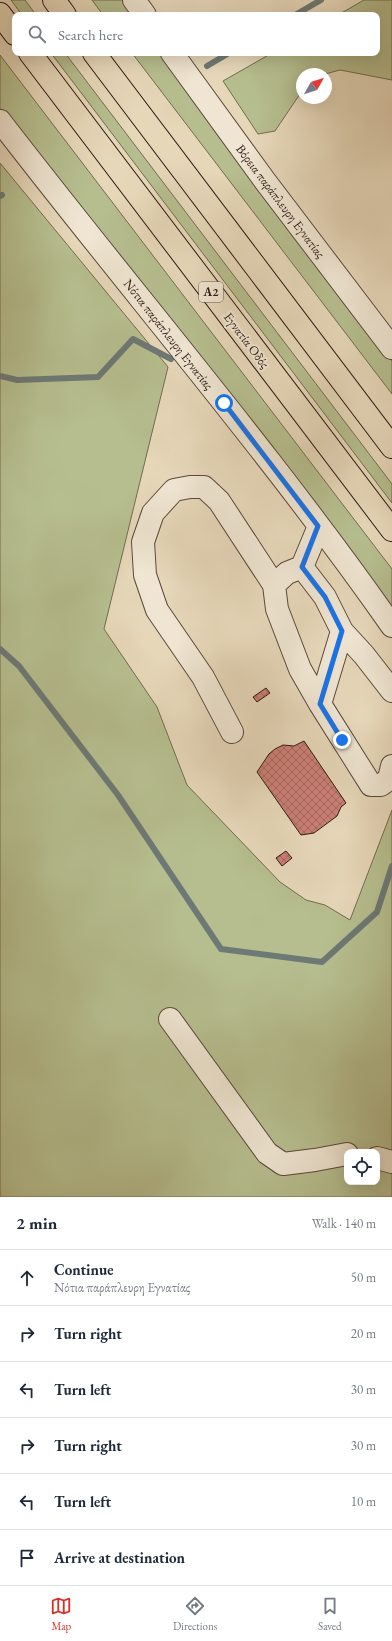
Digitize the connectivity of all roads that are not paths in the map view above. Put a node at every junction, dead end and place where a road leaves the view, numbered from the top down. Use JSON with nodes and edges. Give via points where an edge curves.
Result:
{"nodes":[{"id":1,"x":54,"y":0,"type":"edge"},
{"id":2,"x":134,"y":0,"type":"edge"},
{"id":3,"x":63,"y":12,"type":"edge"},
{"id":4,"x":143,"y":12,"type":"edge"},
{"id":5,"x":0,"y":14,"type":"edge"},
{"id":6,"x":12,"y":30,"type":"edge"},
{"id":7,"x":32,"y":56,"type":"edge"},
{"id":8,"x":96,"y":56,"type":"edge"},
{"id":9,"x":174,"y":56,"type":"edge"},
{"id":10,"x":0,"y":121,"type":"edge"},
{"id":11,"x":392,"y":348,"type":"edge"},
{"id":12,"x":392,"y":447,"type":"edge"},
{"id":13,"x":318,"y":526,"type":"junction"},
{"id":14,"x":392,"y":530,"type":"edge"},
{"id":15,"x":302,"y":567,"type":"junction"},
{"id":16,"x":274,"y":586,"type":"junction"},
{"id":17,"x":392,"y":626,"type":"edge"},
{"id":18,"x":342,"y":631,"type":"junction"},
{"id":19,"x":392,"y":691,"type":"edge"},
{"id":20,"x":320,"y":704,"type":"junction"},
{"id":21,"x":232,"y":732,"type":"dead end"},
{"id":22,"x":392,"y":766,"type":"edge"},
{"id":23,"x":170,"y":1019,"type":"dead end"},
{"id":24,"x":344,"y":1155,"type":"edge"},
{"id":25,"x":380,"y":1159,"type":"edge"},
{"id":26,"x":392,"y":1162,"type":"edge"}],
"edges":[{"from":1,"to":3,"type":"highway"},
{"from":2,"to":4,"type":"street"},
{"from":5,"to":6,"type":"highway"},
{"from":7,"to":14,"type":"highway","name":"Εγνατία Οδός","number":"Α2"},
{"from":8,"to":12,"type":"highway"},
{"from":9,"to":11,"type":"street","name":"Βόρεια παράπλευρη Εγνατίας"},
{"from":10,"to":13,"type":"street","name":"Νότια παράπλευρη Εγνατίας","via":[[162,323]]},
{"from":13,"to":15,"type":"street"},
{"from":13,"to":17,"type":"street","name":"Νότια παράπλευρη Εγνατίας"},
{"from":15,"to":16,"type":"street","via":[[287,573]]},
{"from":15,"to":18,"type":"street","via":[[325,597]]},
{"from":16,"to":20,"type":"street","via":[[277,608],[300,669]]},
{"from":16,"to":21,"type":"street","via":[[219,501],[204,487],[174,490],[153,513],[143,542],[145,575],[157,610],[204,677]]},
{"from":18,"to":19,"type":"street"},
{"from":18,"to":20,"type":"street"},
{"from":20,"to":22,"type":"street","via":[[371,785],[381,785],[389,779]]},
{"from":23,"to":24,"type":"street","via":[[267,1153],[283,1164]]},
{"from":25,"to":26,"type":"street"}]}
